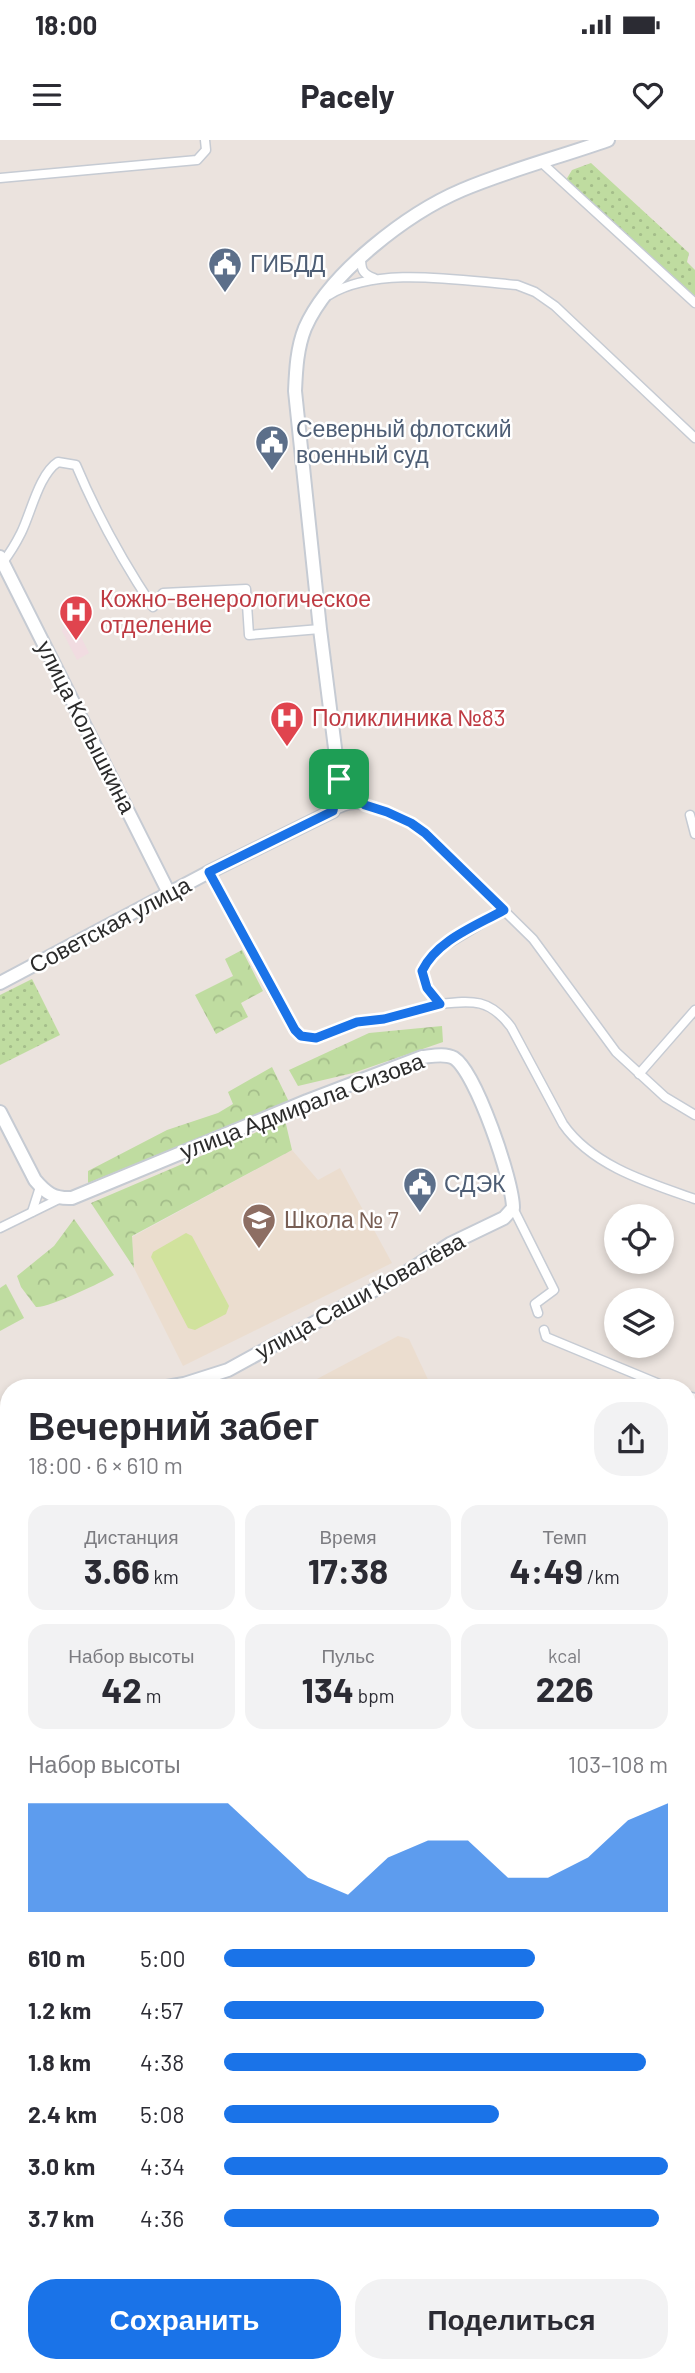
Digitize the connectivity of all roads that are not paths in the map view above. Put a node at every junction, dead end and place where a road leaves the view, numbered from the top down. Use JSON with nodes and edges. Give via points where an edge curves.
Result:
{"nodes":[{"id":1,"x":205,"y":140,"type":"edge"},
{"id":2,"x":608,"y":140,"type":"edge"},
{"id":3,"x":542,"y":163,"type":"junction"},
{"id":4,"x":0,"y":178,"type":"edge"},
{"id":5,"x":361,"y":256,"type":"junction"},
{"id":6,"x":377,"y":279,"type":"junction"},
{"id":7,"x":324,"y":299,"type":"junction"},
{"id":8,"x":695,"y":303,"type":"edge"},
{"id":9,"x":695,"y":438,"type":"edge"},
{"id":10,"x":1,"y":559,"type":"edge"},
{"id":11,"x":320,"y":629,"type":"junction"},
{"id":12,"x":339,"y":779,"type":"junction"},
{"id":13,"x":365,"y":805,"type":"junction"},
{"id":14,"x":333,"y":811,"type":"junction"},
{"id":15,"x":690,"y":815,"type":"dead end"},
{"id":16,"x":695,"y":834,"type":"edge"},
{"id":17,"x":209,"y":872,"type":"junction"},
{"id":18,"x":169,"y":893,"type":"junction"},
{"id":19,"x":504,"y":910,"type":"junction"},
{"id":20,"x":0,"y":983,"type":"edge"},
{"id":21,"x":440,"y":1004,"type":"junction"},
{"id":22,"x":695,"y":1010,"type":"edge"},
{"id":23,"x":639,"y":1074,"type":"junction"},
{"id":24,"x":0,"y":1112,"type":"edge"},
{"id":25,"x":695,"y":1115,"type":"edge"},
{"id":26,"x":40,"y":1187,"type":"junction"},
{"id":27,"x":59,"y":1199,"type":"junction"},
{"id":28,"x":695,"y":1199,"type":"edge"},
{"id":29,"x":513,"y":1208,"type":"junction"},
{"id":30,"x":32,"y":1212,"type":"junction"},
{"id":31,"x":0,"y":1228,"type":"edge"},
{"id":32,"x":538,"y":1313,"type":"dead end"},
{"id":33,"x":544,"y":1330,"type":"dead end"},
{"id":34,"x":200,"y":1379,"type":"edge"},
{"id":35,"x":647,"y":1379,"type":"edge"}],
"edges":[{"from":1,"to":4,"type":"street","via":[[206,150],[197,160]]},
{"from":2,"to":3,"type":"street"},
{"from":3,"to":5,"type":"street","via":[[462,190]]},
{"from":3,"to":8,"type":"street"},
{"from":5,"to":6,"type":"street","via":[[361,270]]},
{"from":5,"to":7,"type":"street"},
{"from":6,"to":7,"type":"street"},
{"from":6,"to":9,"type":"street","via":[[517,285],[535,292]]},
{"from":7,"to":11,"type":"street","via":[[306,327],[297,354],[295,391]]},
{"from":10,"to":11,"type":"street","name":"улица Колышкина","via":[[22,532],[48,471],[58,463],[76,465],[122,558],[153,607],[163,593],[246,589],[249,635]]},
{"from":10,"to":18,"type":"street","name":"улица Колышкина"},
{"from":11,"to":12,"type":"street"},
{"from":12,"to":13,"type":"street"},
{"from":12,"to":14,"type":"street"},
{"from":13,"to":14,"type":"street"},
{"from":13,"to":19,"type":"street","via":[[425,833]]},
{"from":14,"to":17,"type":"street","name":"Советская улица"},
{"from":15,"to":16,"type":"street"},
{"from":17,"to":18,"type":"street","name":"Советская улица"},
{"from":17,"to":21,"type":"street","via":[[275,997],[301,1036],[316,1038],[357,1022]]},
{"from":18,"to":20,"type":"street","name":"Советская улица"},
{"from":19,"to":21,"type":"street","via":[[453,939],[425,964],[422,971],[427,988]]},
{"from":19,"to":23,"type":"street","via":[[533,939],[610,1044]]},
{"from":21,"to":28,"type":"street","via":[[491,1006],[511,1027],[570,1135],[614,1166]]},
{"from":22,"to":23,"type":"street"},
{"from":23,"to":25,"type":"street"},
{"from":24,"to":26,"type":"street"},
{"from":26,"to":27,"type":"street"},
{"from":26,"to":30,"type":"street"},
{"from":27,"to":29,"type":"street","name":"улица Адмирала Сизова","via":[[72,1198],[422,1057],[442,1055],[453,1057],[465,1069],[476,1090],[510,1186]]},
{"from":27,"to":30,"type":"street"},
{"from":29,"to":32,"type":"street","name":"улица Адмирала Сизова","via":[[555,1290],[536,1304]]},
{"from":29,"to":34,"type":"street","name":"улица Саши Ковалёва","via":[[504,1218],[228,1370]]},
{"from":30,"to":31,"type":"street"},
{"from":33,"to":35,"type":"street","via":[[546,1337]]}]}
